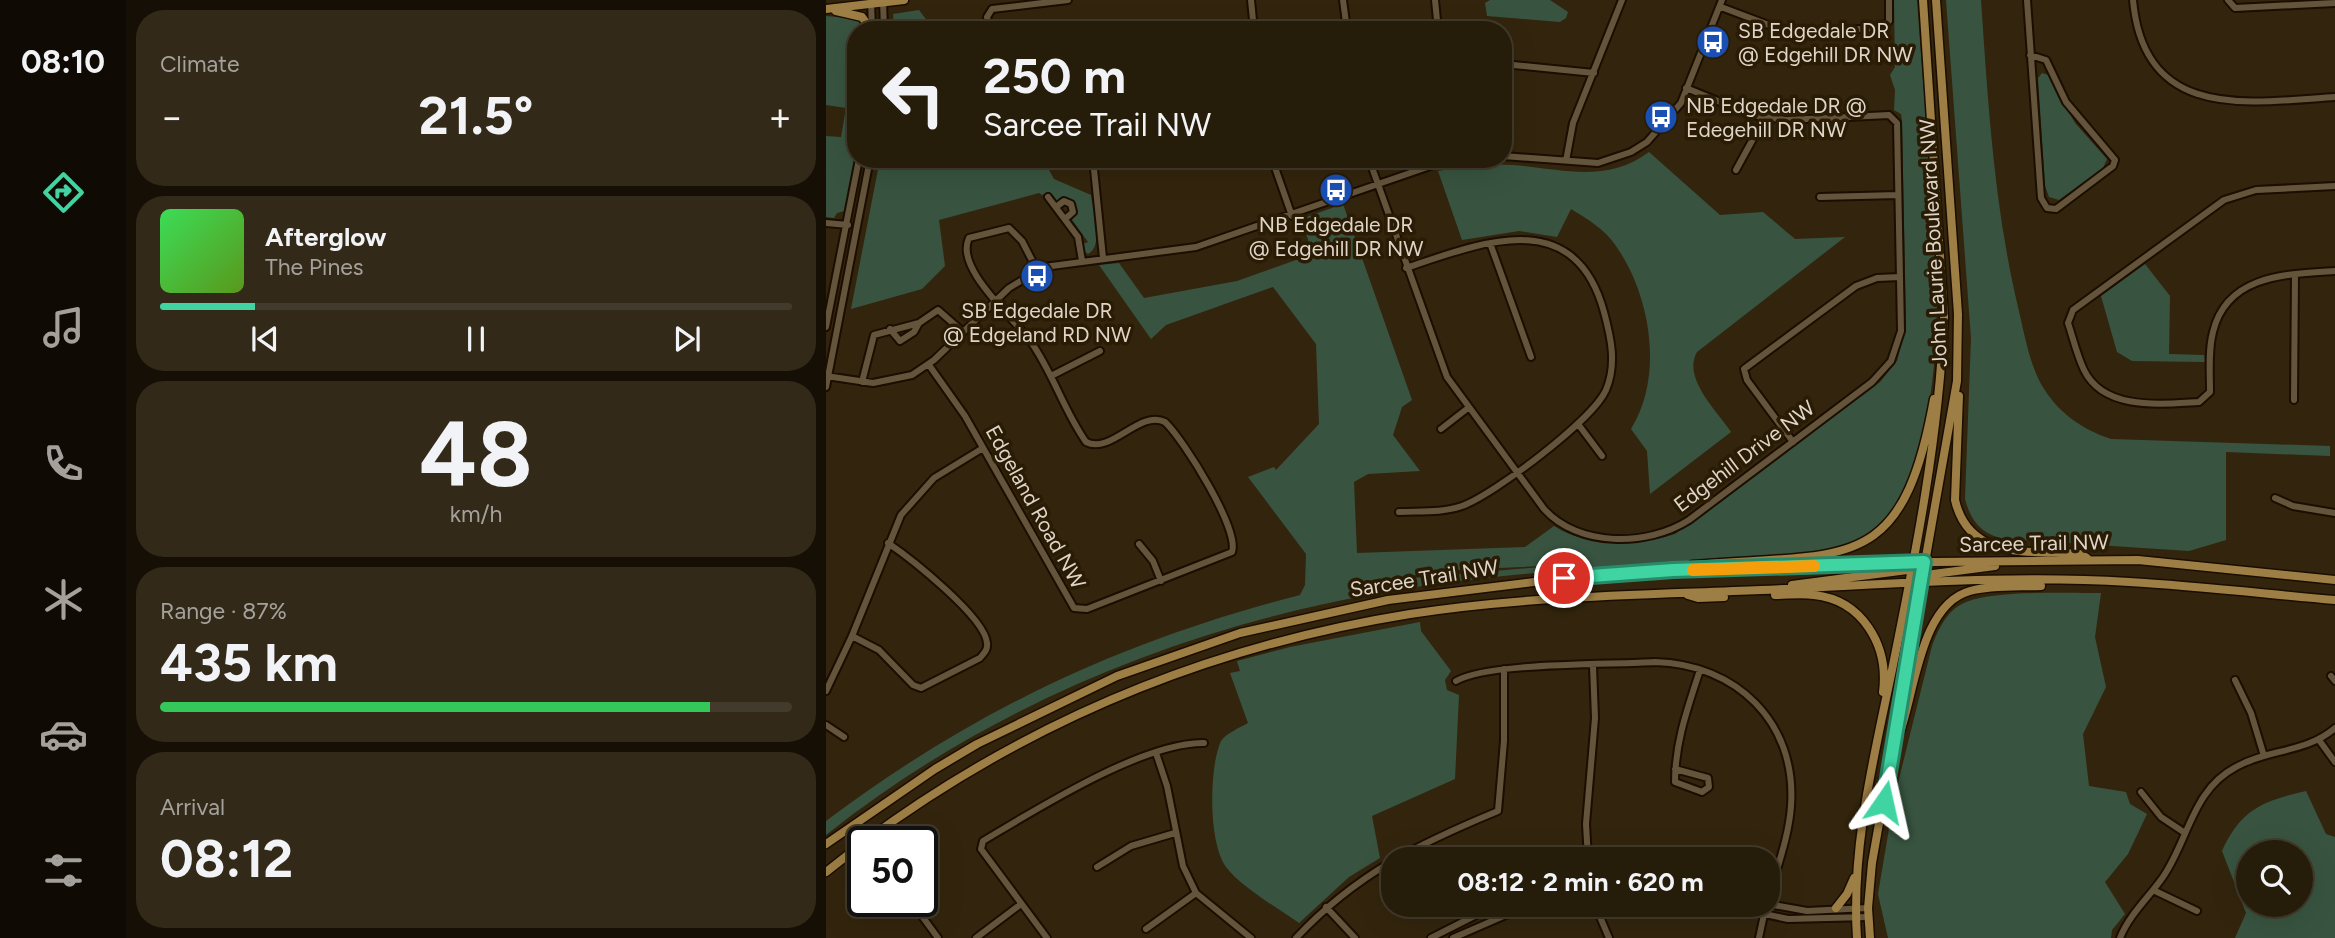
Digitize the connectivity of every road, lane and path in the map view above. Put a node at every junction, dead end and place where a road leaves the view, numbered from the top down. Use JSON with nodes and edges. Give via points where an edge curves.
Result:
{"nodes":[{"id":1,"x":904,"y":0,"type":"edge"},
{"id":2,"x":1068,"y":0,"type":"edge"},
{"id":3,"x":1251,"y":0,"type":"edge"},
{"id":4,"x":1343,"y":0,"type":"edge"},
{"id":5,"x":1435,"y":0,"type":"edge"},
{"id":6,"x":1622,"y":0,"type":"edge"},
{"id":7,"x":1889,"y":0,"type":"edge"},
{"id":8,"x":1923,"y":0,"type":"edge"},
{"id":9,"x":1936,"y":0,"type":"edge"},
{"id":10,"x":2027,"y":0,"type":"edge"},
{"id":11,"x":2133,"y":0,"type":"edge"},
{"id":12,"x":2228,"y":0,"type":"edge"},
{"id":13,"x":883,"y":1,"type":"edge"},
{"id":14,"x":871,"y":2,"type":"edge"},
{"id":15,"x":2335,"y":3,"type":"edge"},
{"id":16,"x":1721,"y":4,"type":"edge"},
{"id":17,"x":826,"y":10,"type":"edge"},
{"id":18,"x":865,"y":21,"type":"edge"},
{"id":19,"x":871,"y":21,"type":"edge"},
{"id":20,"x":884,"y":21,"type":"edge"},
{"id":21,"x":988,"y":21,"type":"edge"},
{"id":22,"x":1253,"y":21,"type":"edge"},
{"id":23,"x":1346,"y":21,"type":"edge"},
{"id":24,"x":1437,"y":21,"type":"edge"},
{"id":25,"x":2030,"y":55,"type":"junction"},
{"id":26,"x":1512,"y":65,"type":"edge"},
{"id":27,"x":1594,"y":73,"type":"junction"},
{"id":28,"x":1686,"y":88,"type":"junction"},
{"id":29,"x":2335,"y":97,"type":"edge"},
{"id":30,"x":1765,"y":117,"type":"junction"},
{"id":31,"x":1512,"y":157,"type":"edge"},
{"id":32,"x":1566,"y":161,"type":"junction"},
{"id":33,"x":857,"y":168,"type":"edge"},
{"id":34,"x":868,"y":168,"type":"edge"},
{"id":35,"x":1094,"y":168,"type":"edge"},
{"id":36,"x":1275,"y":168,"type":"edge"},
{"id":37,"x":1372,"y":168,"type":"edge"},
{"id":38,"x":1431,"y":168,"type":"edge"},
{"id":39,"x":1737,"y":170,"type":"dead end"},
{"id":40,"x":1378,"y":185,"type":"junction"},
{"id":41,"x":2335,"y":186,"type":"edge"},
{"id":42,"x":1898,"y":195,"type":"junction"},
{"id":43,"x":1048,"y":197,"type":"dead end"},
{"id":44,"x":1820,"y":197,"type":"dead end"},
{"id":45,"x":1056,"y":207,"type":"junction"},
{"id":46,"x":1292,"y":215,"type":"junction"},
{"id":47,"x":1065,"y":219,"type":"junction"},
{"id":48,"x":826,"y":223,"type":"edge"},
{"id":49,"x":846,"y":225,"type":"junction"},
{"id":50,"x":857,"y":226,"type":"junction"},
{"id":51,"x":1490,"y":243,"type":"junction"},
{"id":52,"x":1103,"y":258,"type":"junction"},
{"id":53,"x":1082,"y":261,"type":"junction"},
{"id":54,"x":1406,"y":268,"type":"junction"},
{"id":55,"x":1037,"y":270,"type":"junction"},
{"id":56,"x":2335,"y":271,"type":"edge"},
{"id":57,"x":2295,"y":274,"type":"junction"},
{"id":58,"x":1900,"y":277,"type":"junction"},
{"id":59,"x":996,"y":301,"type":"junction"},
{"id":60,"x":919,"y":323,"type":"junction"},
{"id":61,"x":826,"y":327,"type":"edge"},
{"id":62,"x":890,"y":330,"type":"junction"},
{"id":63,"x":963,"y":332,"type":"junction"},
{"id":64,"x":1101,"y":351,"type":"dead end"},
{"id":65,"x":1531,"y":357,"type":"dead end"},
{"id":66,"x":929,"y":365,"type":"junction"},
{"id":67,"x":827,"y":376,"type":"edge"},
{"id":68,"x":1051,"y":376,"type":"junction"},
{"id":69,"x":1941,"y":381,"type":"junction"},
{"id":70,"x":862,"y":382,"type":"junction"},
{"id":71,"x":1957,"y":382,"type":"junction"},
{"id":72,"x":826,"y":387,"type":"edge"},
{"id":73,"x":2294,"y":400,"type":"dead end"},
{"id":74,"x":1468,"y":408,"type":"junction"},
{"id":75,"x":1578,"y":424,"type":"junction"},
{"id":76,"x":1441,"y":429,"type":"dead end"},
{"id":77,"x":1793,"y":442,"type":"junction"},
{"id":78,"x":983,"y":448,"type":"junction"},
{"id":79,"x":1602,"y":456,"type":"dead end"},
{"id":80,"x":1516,"y":471,"type":"junction"},
{"id":81,"x":2275,"y":498,"type":"dead end"},
{"id":82,"x":1399,"y":512,"type":"dead end"},
{"id":83,"x":2335,"y":513,"type":"edge"},
{"id":84,"x":888,"y":543,"type":"junction"},
{"id":85,"x":1139,"y":544,"type":"dead end"},
{"id":86,"x":2090,"y":559,"type":"junction"},
{"id":87,"x":1924,"y":562,"type":"junction"},
{"id":88,"x":2004,"y":562,"type":"junction"},
{"id":89,"x":1912,"y":566,"type":"junction"},
{"id":90,"x":1673,"y":570,"type":"junction"},
{"id":91,"x":1920,"y":579,"type":"junction"},
{"id":92,"x":2335,"y":580,"type":"edge"},
{"id":93,"x":1161,"y":581,"type":"junction"},
{"id":94,"x":2098,"y":581,"type":"junction"},
{"id":95,"x":1909,"y":583,"type":"junction"},
{"id":96,"x":1780,"y":589,"type":"junction"},
{"id":97,"x":1682,"y":593,"type":"junction"},
{"id":98,"x":2335,"y":600,"type":"edge"},
{"id":99,"x":852,"y":636,"type":"junction"},
{"id":100,"x":1593,"y":666,"type":"junction"},
{"id":101,"x":1504,"y":669,"type":"junction"},
{"id":102,"x":1700,"y":670,"type":"junction"},
{"id":103,"x":2235,"y":680,"type":"dead end"},
{"id":104,"x":1456,"y":681,"type":"dead end"},
{"id":105,"x":826,"y":691,"type":"edge"},
{"id":106,"x":826,"y":725,"type":"edge"},
{"id":107,"x":2335,"y":727,"type":"edge"},
{"id":108,"x":1879,"y":731,"type":"junction"},
{"id":109,"x":844,"y":737,"type":"dead end"},
{"id":110,"x":2319,"y":740,"type":"junction"},
{"id":111,"x":1204,"y":743,"type":"dead end"},
{"id":112,"x":1156,"y":753,"type":"junction"},
{"id":113,"x":1892,"y":754,"type":"junction"},
{"id":114,"x":2264,"y":756,"type":"junction"},
{"id":115,"x":2335,"y":762,"type":"edge"},
{"id":116,"x":1675,"y":769,"type":"junction"},
{"id":117,"x":2141,"y":792,"type":"dead end"},
{"id":118,"x":886,"y":826,"type":"edge"},
{"id":119,"x":2185,"y":832,"type":"junction"},
{"id":120,"x":1175,"y":833,"type":"junction"},
{"id":121,"x":826,"y":844,"type":"edge"},
{"id":122,"x":1587,"y":847,"type":"edge"},
{"id":123,"x":1780,"y":852,"type":"edge"},
{"id":124,"x":847,"y":855,"type":"edge"},
{"id":125,"x":1097,"y":867,"type":"dead end"},
{"id":126,"x":1857,"y":868,"type":"junction"},
{"id":127,"x":826,"y":872,"type":"edge"},
{"id":128,"x":2153,"y":890,"type":"junction"},
{"id":129,"x":1196,"y":893,"type":"junction"},
{"id":130,"x":1021,"y":904,"type":"junction"},
{"id":131,"x":1780,"y":906,"type":"edge"},
{"id":132,"x":1326,"y":907,"type":"junction"},
{"id":133,"x":1836,"y":908,"type":"junction"},
{"id":134,"x":1855,"y":908,"type":"junction"},
{"id":135,"x":2197,"y":911,"type":"dead end"},
{"id":136,"x":1868,"y":912,"type":"junction"},
{"id":137,"x":1780,"y":916,"type":"edge"},
{"id":138,"x":923,"y":917,"type":"edge"},
{"id":139,"x":1472,"y":917,"type":"edge"},
{"id":140,"x":1501,"y":917,"type":"edge"},
{"id":141,"x":1600,"y":917,"type":"edge"},
{"id":142,"x":1762,"y":917,"type":"edge"},
{"id":143,"x":1856,"y":918,"type":"junction"},
{"id":144,"x":1146,"y":929,"type":"dead end"},
{"id":145,"x":938,"y":938,"type":"edge"},
{"id":146,"x":976,"y":938,"type":"edge"},
{"id":147,"x":1047,"y":938,"type":"edge"},
{"id":148,"x":1251,"y":938,"type":"edge"},
{"id":149,"x":1296,"y":938,"type":"edge"},
{"id":150,"x":1355,"y":938,"type":"edge"},
{"id":151,"x":1430,"y":938,"type":"edge"},
{"id":152,"x":1453,"y":938,"type":"edge"},
{"id":153,"x":1609,"y":938,"type":"edge"},
{"id":154,"x":1759,"y":938,"type":"edge"},
{"id":155,"x":1857,"y":938,"type":"edge"},
{"id":156,"x":1870,"y":938,"type":"edge"},
{"id":157,"x":2120,"y":938,"type":"edge"}],
"edges":[{"from":1,"to":13,"type":"main road"},
{"from":2,"to":21,"type":"street","via":[[992,9]]},
{"from":3,"to":22,"type":"street"},
{"from":4,"to":23,"type":"street"},
{"from":5,"to":24,"type":"street"},
{"from":6,"to":27,"type":"street"},
{"from":7,"to":16,"type":"street","via":[[1889,21],[1879,28],[1796,33],[1775,29]]},
{"from":8,"to":69,"type":"main road","name":"John Laurie Boulevard NW","via":[[1944,317]]},
{"from":9,"to":71,"type":"main road","name":"John Laurie Boulevard NW","via":[[1958,314]]},
{"from":10,"to":25,"type":"street"},
{"from":11,"to":29,"type":"street","via":[[2137,27],[2151,58],[2169,78],[2192,92],[2233,102]]},
{"from":12,"to":15,"type":"street","via":[[2235,8]]},
{"from":13,"to":14,"type":"main road"},
{"from":13,"to":20,"type":"street"},
{"from":14,"to":17,"type":"main road"},
{"from":14,"to":19,"type":"street"},
{"from":16,"to":28,"type":"street"},
{"from":17,"to":18,"type":"main road"},
{"from":25,"to":25,"type":"street","via":[[2041,198],[2047,208],[2056,209],[2113,166],[2115,157],[2079,120],[2046,60]]},
{"from":26,"to":27,"type":"street"},
{"from":27,"to":32,"type":"street","via":[[1573,123]]},
{"from":28,"to":30,"type":"street","name":"Edgehill Drive NW"},
{"from":28,"to":32,"type":"street","via":[[1671,118],[1639,147],[1598,163]]},
{"from":30,"to":39,"type":"street"},
{"from":30,"to":42,"type":"street","name":"Edgehill Drive NW","via":[[1892,116]]},
{"from":31,"to":32,"type":"street"},
{"from":33,"to":49,"type":"street"},
{"from":34,"to":50,"type":"street"},
{"from":35,"to":52,"type":"street"},
{"from":36,"to":46,"type":"street"},
{"from":37,"to":40,"type":"street","name":"Edgehill Drive NW"},
{"from":38,"to":40,"type":"street"},
{"from":40,"to":46,"type":"street"},
{"from":40,"to":54,"type":"street","name":"Edgehill Drive NW"},
{"from":41,"to":57,"type":"street","via":[[2256,190],[2224,200],[2073,310],[2068,323],[2085,371],[2108,394],[2129,402],[2199,402],[2210,392],[2210,346],[2222,311],[2257,281]]},
{"from":42,"to":44,"type":"street"},
{"from":42,"to":58,"type":"street","name":"Edgehill Drive NW"},
{"from":43,"to":45,"type":"street"},
{"from":45,"to":47,"type":"street"},
{"from":45,"to":47,"type":"street","via":[[1066,201],[1073,206]]},
{"from":46,"to":52,"type":"street","via":[[1196,247]]},
{"from":47,"to":53,"type":"street","via":[[1080,242]]},
{"from":48,"to":49,"type":"street"},
{"from":49,"to":50,"type":"street"},
{"from":49,"to":61,"type":"street"},
{"from":50,"to":67,"type":"street"},
{"from":51,"to":54,"type":"street"},
{"from":51,"to":65,"type":"street"},
{"from":51,"to":75,"type":"street","via":[[1522,240],[1551,244],[1577,260],[1594,281],[1611,339],[1611,373],[1602,397]]},
{"from":52,"to":53,"type":"street"},
{"from":53,"to":55,"type":"street"},
{"from":54,"to":74,"type":"street","name":"Edgehill Drive NW","via":[[1443,369]]},
{"from":55,"to":59,"type":"street"},
{"from":55,"to":59,"type":"street","name":"Edgeland Road NW","via":[[1027,248],[1009,228],[969,238],[966,250],[974,271]]},
{"from":56,"to":57,"type":"street"},
{"from":57,"to":73,"type":"street"},
{"from":58,"to":77,"type":"street","name":"Edgehill Drive NW","via":[[1901,331],[1891,361],[1872,382]]},
{"from":58,"to":77,"type":"street","via":[[1877,278],[1856,286],[1744,369],[1747,380]]},
{"from":59,"to":63,"type":"street"},
{"from":59,"to":68,"type":"street","name":"Edgeland Road NW","via":[[1024,333]]},
{"from":60,"to":62,"type":"street"},
{"from":60,"to":62,"type":"street","via":[[900,341]]},
{"from":60,"to":63,"type":"street","via":[[940,310]]},
{"from":62,"to":70,"type":"street","via":[[872,336]]},
{"from":63,"to":66,"type":"street"},
{"from":64,"to":68,"type":"street"},
{"from":66,"to":70,"type":"street","via":[[896,380]]},
{"from":66,"to":78,"type":"street","name":"Edgeland Road NW"},
{"from":67,"to":70,"type":"street"},
{"from":67,"to":72,"type":"street"},
{"from":68,"to":93,"type":"street","name":"Edgeland Road NW","via":[[1090,444],[1098,445],[1160,419],[1204,477],[1234,548],[1229,555]]},
{"from":69,"to":89,"type":"main road","name":"John Laurie Boulevard NW"},
{"from":69,"to":90,"type":"main road","via":[[1909,493],[1895,517],[1863,544],[1832,554]]},
{"from":71,"to":86,"type":"main road","via":[[1954,485],[1958,513],[1971,535],[1991,545],[2080,554]]},
{"from":71,"to":87,"type":"main road","name":"John Laurie Boulevard NW"},
{"from":74,"to":76,"type":"street"},
{"from":74,"to":80,"type":"street","name":"Edgehill Drive NW"},
{"from":75,"to":79,"type":"street"},
{"from":75,"to":80,"type":"street"},
{"from":77,"to":80,"type":"street","name":"Edgehill Drive NW","via":[[1679,526],[1646,536],[1599,537],[1567,528],[1544,509]]},
{"from":78,"to":84,"type":"street","via":[[944,471],[915,496]]},
{"from":78,"to":93,"type":"street","name":"Edgeland Road NW","via":[[1074,608],[1087,609]]},
{"from":80,"to":82,"type":"street","via":[[1460,507]]},
{"from":81,"to":83,"type":"street"},
{"from":84,"to":99,"type":"street"},
{"from":84,"to":99,"type":"street","via":[[953,597],[986,639],[986,650],[981,658],[921,688],[879,650]]},
{"from":85,"to":93,"type":"street"},
{"from":86,"to":88,"type":"main road","name":"Sarcee Trail NW"},
{"from":86,"to":92,"type":"main road","name":"Sarcee Trail NW"},
{"from":87,"to":88,"type":"main road","name":"Sarcee Trail NW"},
{"from":87,"to":89,"type":"main road"},
{"from":87,"to":91,"type":"main road","name":"John Laurie Boulevard NW"},
{"from":88,"to":91,"type":"main road"},
{"from":89,"to":90,"type":"main road","name":"Sarcee Trail NW"},
{"from":89,"to":95,"type":"main road","name":"John Laurie Boulevard NW"},
{"from":89,"to":96,"type":"main road"},
{"from":90,"to":121,"type":"main road","name":"Sarcee Trail NW","via":[[1513,582],[1388,600],[1253,630],[1184,651],[1116,676],[977,744]]},
{"from":91,"to":94,"type":"main road","name":"Sarcee Trail NW"},
{"from":91,"to":95,"type":"main road"},
{"from":91,"to":113,"type":"main road","name":"John Laurie Boulevard NW"},
{"from":94,"to":98,"type":"main road","name":"Sarcee Trail NW"},
{"from":94,"to":113,"type":"main road","via":[[1971,590],[1949,602],[1927,637]]},
{"from":95,"to":96,"type":"main road","name":"Sarcee Trail NW"},
{"from":95,"to":108,"type":"main road","name":"John Laurie Boulevard NW"},
{"from":96,"to":97,"type":"main road","name":"Sarcee Trail NW"},
{"from":97,"to":108,"type":"main road","via":[[1698,598],[1813,594],[1850,607],[1867,624],[1880,648],[1884,685]]},
{"from":97,"to":118,"type":"main road","name":"Sarcee Trail NW","via":[[1545,600],[1413,614],[1338,627],[1225,656],[1150,682],[1026,737]]},
{"from":99,"to":105,"type":"street"},
{"from":100,"to":101,"type":"street"},
{"from":100,"to":102,"type":"street","via":[[1676,663]]},
{"from":100,"to":122,"type":"street","via":[[1595,718]]},
{"from":101,"to":104,"type":"street"},
{"from":101,"to":132,"type":"street","via":[[1498,811],[1384,863]]},
{"from":102,"to":116,"type":"street","via":[[1678,739]]},
{"from":102,"to":123,"type":"street","via":[[1729,681],[1758,704],[1780,737],[1788,763],[1791,809]]},
{"from":103,"to":114,"type":"street"},
{"from":106,"to":109,"type":"street"},
{"from":107,"to":110,"type":"street"},
{"from":108,"to":126,"type":"main road","name":"John Laurie Boulevard NW"},
{"from":110,"to":114,"type":"street"},
{"from":110,"to":115,"type":"street"},
{"from":111,"to":112,"type":"street","via":[[1185,743]]},
{"from":112,"to":120,"type":"street"},
{"from":112,"to":130,"type":"street","via":[[1085,785],[983,841],[981,849]]},
{"from":113,"to":136,"type":"main road","name":"John Laurie Boulevard NW"},
{"from":114,"to":119,"type":"street","via":[[2217,780]]},
{"from":116,"to":116,"type":"street","via":[[1675,782],[1702,792],[1709,788],[1708,778]]},
{"from":117,"to":119,"type":"street","via":[[2161,817]]},
{"from":119,"to":128,"type":"street"},
{"from":120,"to":125,"type":"street","via":[[1131,846]]},
{"from":120,"to":129,"type":"street"},
{"from":124,"to":127,"type":"main road","name":"Sarcee Trail NW"},
{"from":126,"to":133,"type":"main road"},
{"from":126,"to":134,"type":"main road","name":"John Laurie Boulevard NW"},
{"from":128,"to":135,"type":"street"},
{"from":128,"to":157,"type":"street"},
{"from":129,"to":144,"type":"street"},
{"from":129,"to":148,"type":"street"},
{"from":130,"to":146,"type":"street"},
{"from":130,"to":147,"type":"street"},
{"from":131,"to":133,"type":"street","via":[[1807,911]]},
{"from":132,"to":149,"type":"street"},
{"from":132,"to":150,"type":"street"},
{"from":133,"to":134,"type":"street"},
{"from":134,"to":136,"type":"street"},
{"from":134,"to":143,"type":"main road","name":"John Laurie Boulevard NW"},
{"from":136,"to":143,"type":"street"},
{"from":136,"to":156,"type":"main road","name":"John Laurie Boulevard NW"},
{"from":137,"to":143,"type":"street"},
{"from":138,"to":145,"type":"street"},
{"from":139,"to":151,"type":"street"},
{"from":140,"to":152,"type":"street"},
{"from":141,"to":153,"type":"street"},
{"from":142,"to":154,"type":"street"},
{"from":143,"to":155,"type":"main road","name":"John Laurie Boulevard NW"}]}
